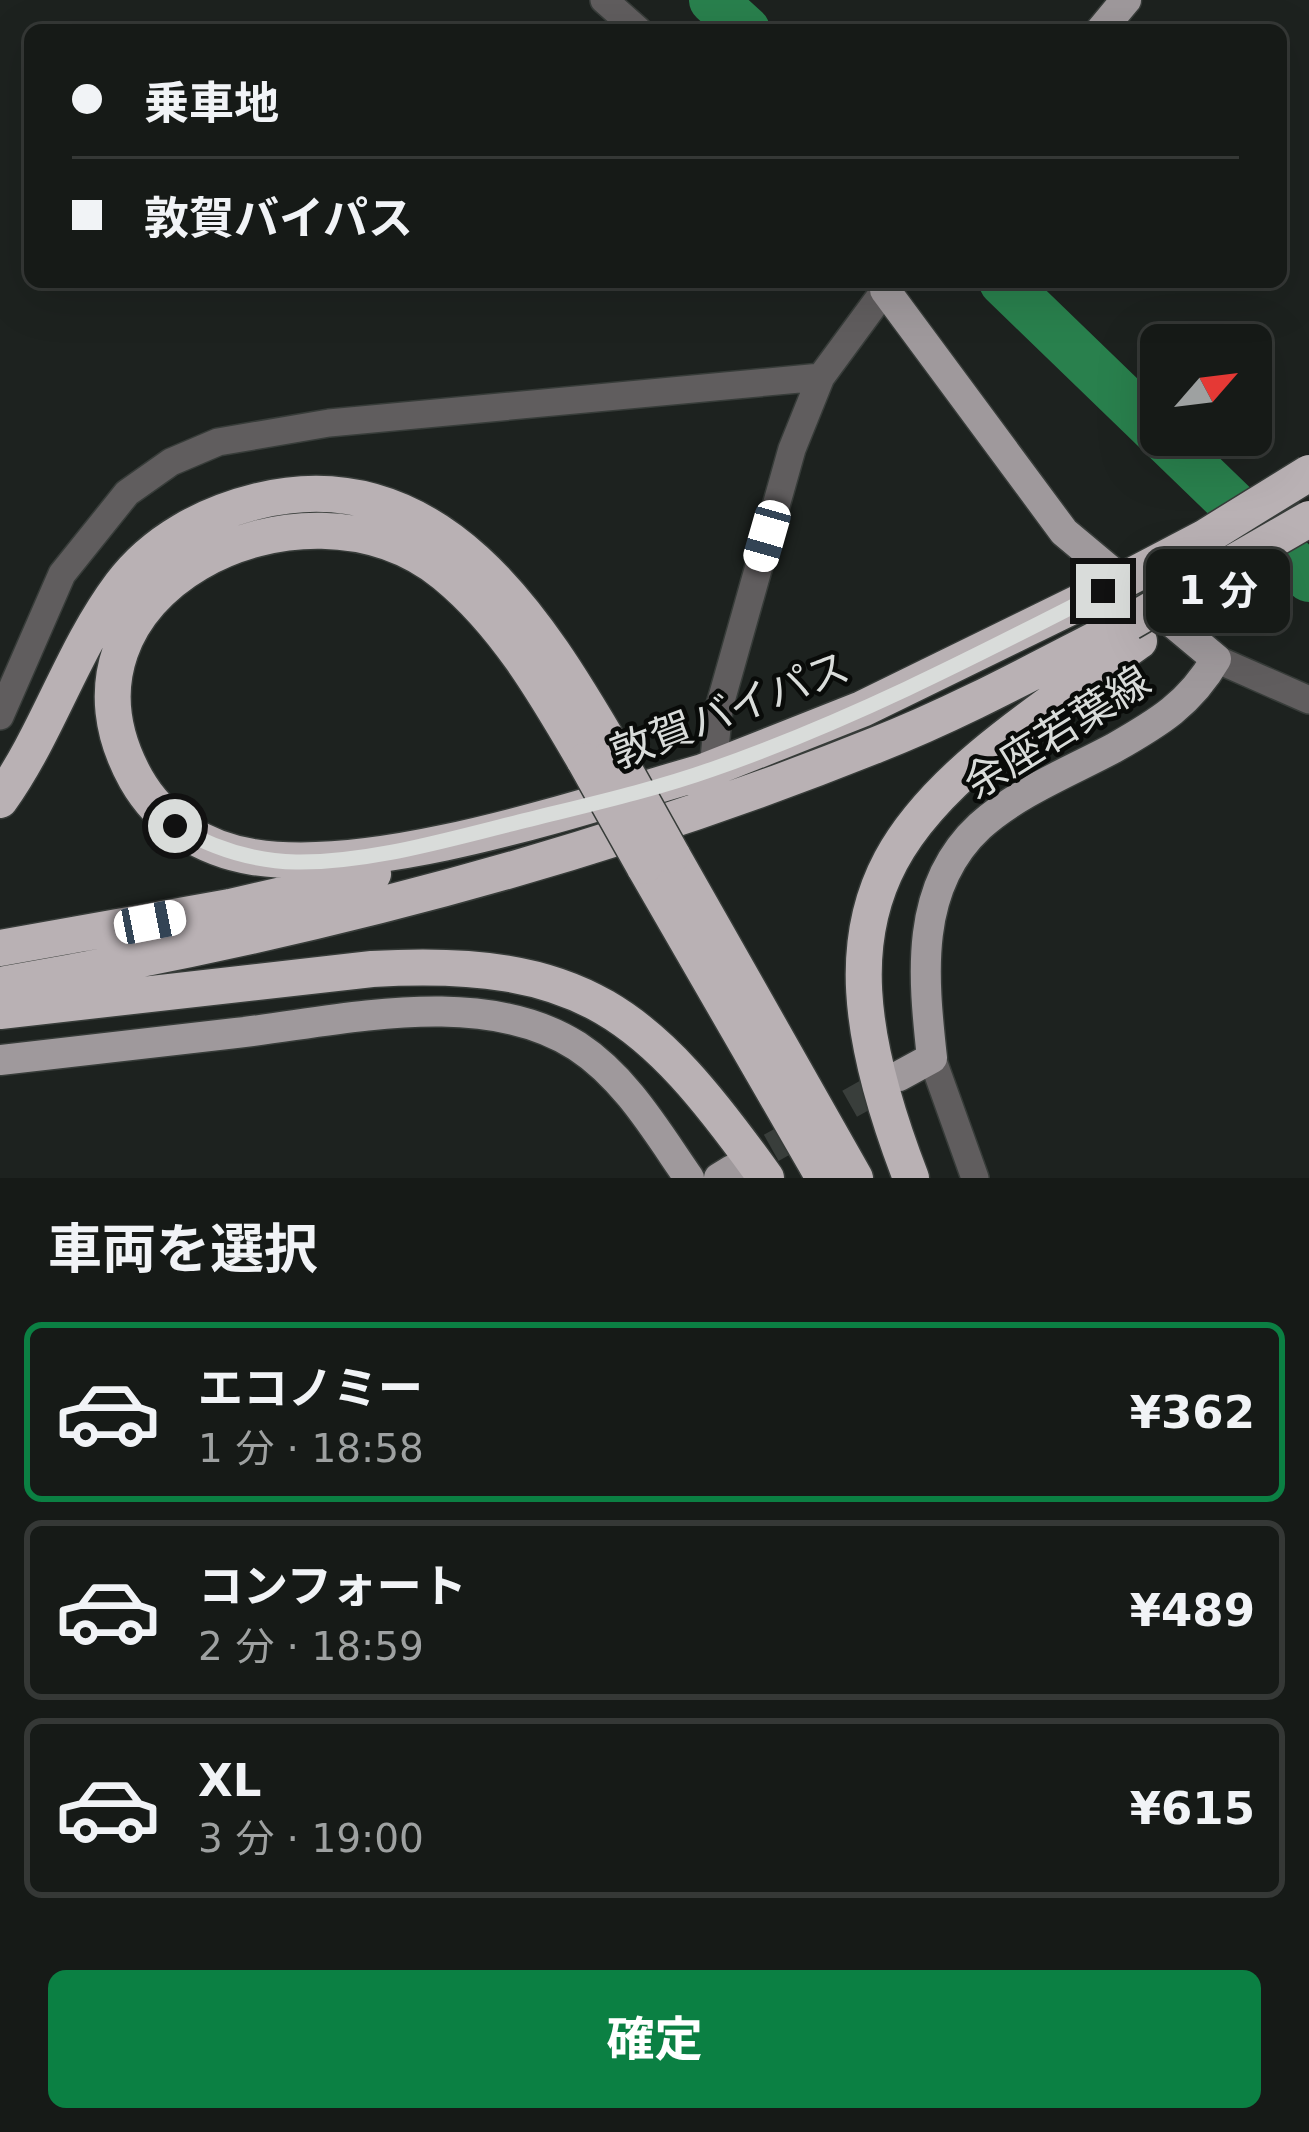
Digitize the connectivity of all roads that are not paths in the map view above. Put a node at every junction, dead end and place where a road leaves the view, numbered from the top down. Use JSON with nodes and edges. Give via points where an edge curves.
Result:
{"nodes":[{"id":1,"x":604,"y":0,"type":"edge"},
{"id":2,"x":1126,"y":0,"type":"edge"},
{"id":3,"x":631,"y":24,"type":"edge"},
{"id":4,"x":1106,"y":24,"type":"edge"},
{"id":5,"x":883,"y":288,"type":"edge"},
{"id":6,"x":887,"y":288,"type":"edge"},
{"id":7,"x":821,"y":377,"type":"junction"},
{"id":8,"x":1309,"y":473,"type":"edge"},
{"id":9,"x":1309,"y":519,"type":"edge"},
{"id":10,"x":1309,"y":534,"type":"edge"},
{"id":11,"x":1134,"y":632,"type":"junction"},
{"id":12,"x":1216,"y":659,"type":"junction"},
{"id":13,"x":1309,"y":700,"type":"edge"},
{"id":14,"x":0,"y":716,"type":"edge"},
{"id":15,"x":600,"y":757,"type":"junction"},
{"id":16,"x":713,"y":769,"type":"junction"},
{"id":17,"x":0,"y":800,"type":"edge"},
{"id":18,"x":658,"y":861,"type":"junction"},
{"id":19,"x":0,"y":948,"type":"edge"},
{"id":20,"x":0,"y":985,"type":"edge"},
{"id":21,"x":0,"y":1011,"type":"edge"},
{"id":22,"x":932,"y":1058,"type":"junction"},
{"id":23,"x":0,"y":1060,"type":"edge"},
{"id":24,"x":899,"y":1076,"type":"tunnel mouth"},
{"id":25,"x":739,"y":1175,"type":"edge"},
{"id":26,"x":689,"y":1178,"type":"edge"},
{"id":27,"x":824,"y":1178,"type":"edge"},
{"id":28,"x":855,"y":1178,"type":"edge"},
{"id":29,"x":911,"y":1178,"type":"edge"},
{"id":30,"x":975,"y":1178,"type":"edge"}],
"edges":[{"from":1,"to":3,"type":"street"},
{"from":2,"to":4,"type":"main road"},
{"from":5,"to":7,"type":"street"},
{"from":6,"to":12,"type":"main road","name":"余座若葉線","via":[[1064,532]]},
{"from":7,"to":14,"type":"street","via":[[329,423],[218,442],[127,493],[75,558],[40,617]]},
{"from":7,"to":16,"type":"street","via":[[792,449],[719,708]]},
{"from":8,"to":16,"type":"highway","name":"敦賀バイパス","bridge":true,"via":[[1103,591],[862,709]]},
{"from":9,"to":11,"type":"highway","name":"敦賀バイパス","bridge":true},
{"from":10,"to":11,"type":"highway"},
{"from":11,"to":20,"type":"highway","name":"敦賀バイパス","via":[[881,744],[599,848],[230,944]]},
{"from":11,"to":29,"type":"highway","via":[[957,774],[903,836],[884,872],[870,912],[862,1003],[884,1105]]},
{"from":12,"to":13,"type":"street"},
{"from":12,"to":22,"type":"main road","name":"余座若葉線","via":[[1173,713],[983,823],[967,840],[928,919]]},
{"from":15,"to":16,"type":"highway","via":[[479,604],[404,548],[363,535],[281,531],[201,560],[145,609],[116,670],[116,734],[147,799],[206,844],[248,856],[348,858],[470,835]]},
{"from":15,"to":17,"type":"highway","via":[[545,639],[470,554],[429,524],[378,503],[281,495],[190,525],[122,583]]},
{"from":15,"to":18,"type":"highway","bridge":true},
{"from":16,"to":19,"type":"highway","name":"敦賀バイパス","via":[[358,878]]},
{"from":18,"to":27,"type":"highway"},
{"from":18,"to":28,"type":"highway"},
{"from":21,"to":25,"type":"highway","via":[[372,969],[525,976],[570,990],[649,1036],[684,1069]]},
{"from":22,"to":24,"type":"main road"},
{"from":22,"to":30,"type":"street"},
{"from":23,"to":26,"type":"main road","via":[[399,1015],[503,1018],[545,1030],[605,1068]]}]}
